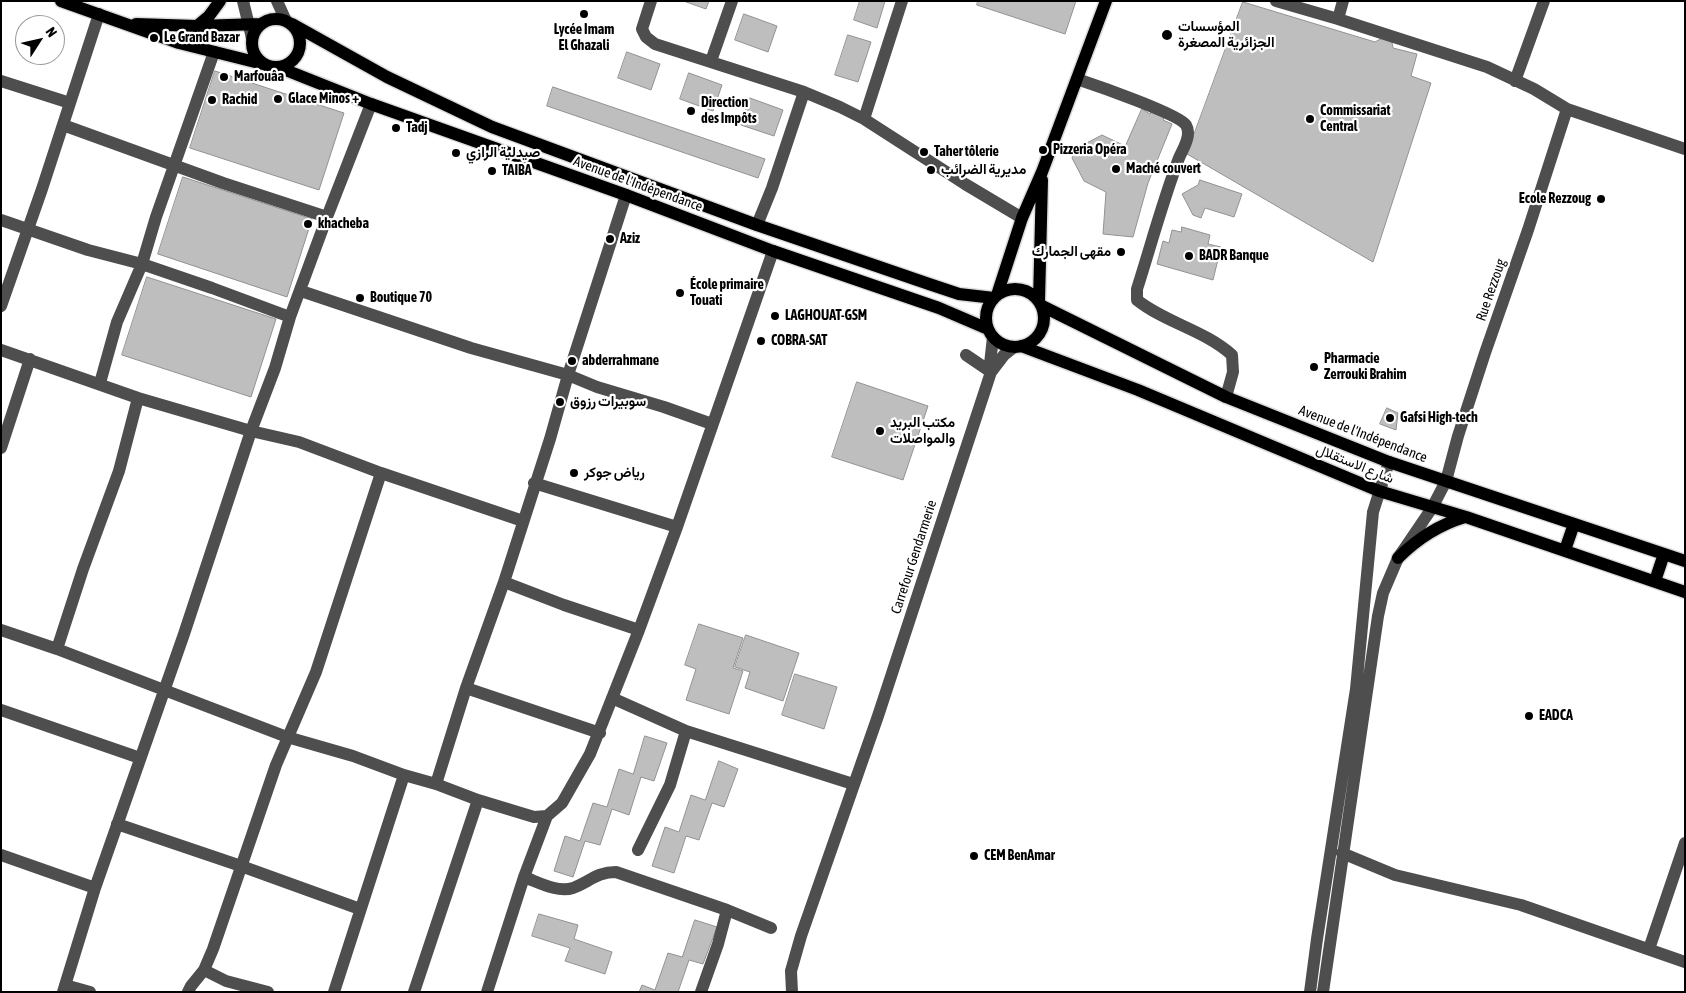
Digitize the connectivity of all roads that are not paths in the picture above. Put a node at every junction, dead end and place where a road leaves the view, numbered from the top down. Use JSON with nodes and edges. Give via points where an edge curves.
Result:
{"nodes":[{"id":1,"x":61,"y":1,"type":"edge"},
{"id":2,"x":220,"y":1,"type":"edge"},
{"id":3,"x":243,"y":1,"type":"edge"},
{"id":4,"x":277,"y":1,"type":"edge"},
{"id":5,"x":651,"y":1,"type":"edge"},
{"id":6,"x":732,"y":1,"type":"edge"},
{"id":7,"x":902,"y":1,"type":"edge"},
{"id":8,"x":1106,"y":1,"type":"edge"},
{"id":9,"x":1276,"y":1,"type":"edge"},
{"id":10,"x":1343,"y":1,"type":"edge"},
{"id":11,"x":1544,"y":1,"type":"edge"},
{"id":12,"x":100,"y":14,"type":"junction"},
{"id":13,"x":1338,"y":19,"type":"junction"},
{"id":14,"x":289,"y":23,"type":"junction"},
{"id":15,"x":126,"y":24,"type":"junction"},
{"id":16,"x":254,"y":24,"type":"junction"},
{"id":17,"x":198,"y":26,"type":"junction"},
{"id":18,"x":214,"y":52,"type":"junction"},
{"id":19,"x":711,"y":61,"type":"junction"},
{"id":20,"x":263,"y":64,"type":"junction"},
{"id":21,"x":278,"y":67,"type":"junction"},
{"id":22,"x":1078,"y":79,"type":"junction"},
{"id":23,"x":1,"y":81,"type":"edge"},
{"id":24,"x":1515,"y":81,"type":"junction"},
{"id":25,"x":804,"y":92,"type":"junction"},
{"id":26,"x":70,"y":103,"type":"junction"},
{"id":27,"x":370,"y":104,"type":"junction"},
{"id":28,"x":1567,"y":109,"type":"junction"},
{"id":29,"x":864,"y":119,"type":"junction"},
{"id":30,"x":63,"y":125,"type":"junction"},
{"id":31,"x":1685,"y":149,"type":"edge"},
{"id":32,"x":174,"y":166,"type":"junction"},
{"id":33,"x":1042,"y":172,"type":"junction"},
{"id":34,"x":626,"y":195,"type":"junction"},
{"id":35,"x":327,"y":217,"type":"junction"},
{"id":36,"x":1022,"y":218,"type":"junction"},
{"id":37,"x":1,"y":220,"type":"edge"},
{"id":38,"x":757,"y":225,"type":"junction"},
{"id":39,"x":27,"y":230,"type":"junction"},
{"id":40,"x":773,"y":251,"type":"junction"},
{"id":41,"x":142,"y":264,"type":"junction"},
{"id":42,"x":301,"y":291,"type":"junction"},
{"id":43,"x":996,"y":297,"type":"junction"},
{"id":44,"x":1040,"y":304,"type":"junction"},
{"id":45,"x":1,"y":306,"type":"edge"},
{"id":46,"x":290,"y":317,"type":"junction"},
{"id":47,"x":991,"y":333,"type":"junction"},
{"id":48,"x":1018,"y":347,"type":"junction"},
{"id":49,"x":1,"y":350,"type":"edge"},
{"id":50,"x":966,"y":355,"type":"dead end"},
{"id":51,"x":30,"y":360,"type":"junction"},
{"id":52,"x":991,"y":372,"type":"junction"},
{"id":53,"x":568,"y":375,"type":"junction"},
{"id":54,"x":100,"y":383,"type":"junction"},
{"id":55,"x":1226,"y":397,"type":"junction"},
{"id":56,"x":138,"y":398,"type":"junction"},
{"id":57,"x":712,"y":424,"type":"junction"},
{"id":58,"x":251,"y":431,"type":"junction"},
{"id":59,"x":1,"y":448,"type":"edge"},
{"id":60,"x":1388,"y":462,"type":"junction"},
{"id":61,"x":381,"y":473,"type":"junction"},
{"id":62,"x":1446,"y":481,"type":"junction"},
{"id":63,"x":534,"y":483,"type":"junction"},
{"id":64,"x":1378,"y":491,"type":"junction"},
{"id":65,"x":1432,"y":508,"type":"junction"},
{"id":66,"x":1466,"y":517,"type":"junction"},
{"id":67,"x":524,"y":521,"type":"junction"},
{"id":68,"x":1574,"y":524,"type":"junction"},
{"id":69,"x":677,"y":528,"type":"junction"},
{"id":70,"x":1565,"y":550,"type":"junction"},
{"id":71,"x":1664,"y":554,"type":"junction"},
{"id":72,"x":1398,"y":558,"type":"junction"},
{"id":73,"x":1685,"y":561,"type":"edge"},
{"id":74,"x":1655,"y":581,"type":"junction"},
{"id":75,"x":504,"y":582,"type":"junction"},
{"id":76,"x":1685,"y":592,"type":"edge"},
{"id":77,"x":1,"y":630,"type":"edge"},
{"id":78,"x":639,"y":630,"type":"junction"},
{"id":79,"x":57,"y":649,"type":"junction"},
{"id":80,"x":466,"y":688,"type":"junction"},
{"id":81,"x":164,"y":691,"type":"junction"},
{"id":82,"x":612,"y":698,"type":"junction"},
{"id":83,"x":1,"y":710,"type":"edge"},
{"id":84,"x":686,"y":731,"type":"junction"},
{"id":85,"x":600,"y":733,"type":"junction"},
{"id":86,"x":287,"y":737,"type":"junction"},
{"id":87,"x":140,"y":758,"type":"junction"},
{"id":88,"x":404,"y":774,"type":"junction"},
{"id":89,"x":436,"y":784,"type":"junction"},
{"id":90,"x":853,"y":784,"type":"junction"},
{"id":91,"x":478,"y":800,"type":"junction"},
{"id":92,"x":547,"y":816,"type":"junction"},
{"id":93,"x":117,"y":824,"type":"junction"},
{"id":94,"x":1685,"y":843,"type":"edge"},
{"id":95,"x":638,"y":850,"type":"dead end"},
{"id":96,"x":1342,"y":853,"type":"junction"},
{"id":97,"x":1,"y":855,"type":"edge"},
{"id":98,"x":241,"y":866,"type":"junction"},
{"id":99,"x":524,"y":877,"type":"junction"},
{"id":100,"x":95,"y":888,"type":"junction"},
{"id":101,"x":360,"y":909,"type":"junction"},
{"id":102,"x":728,"y":910,"type":"junction"},
{"id":103,"x":770,"y":928,"type":"dead end"},
{"id":104,"x":1649,"y":949,"type":"junction"},
{"id":105,"x":1685,"y":962,"type":"edge"},
{"id":106,"x":204,"y":970,"type":"junction"},
{"id":107,"x":64,"y":988,"type":"edge"},
{"id":108,"x":90,"y":992,"type":"edge"},
{"id":109,"x":188,"y":992,"type":"edge"},
{"id":110,"x":268,"y":992,"type":"edge"},
{"id":111,"x":334,"y":992,"type":"edge"},
{"id":112,"x":414,"y":992,"type":"edge"},
{"id":113,"x":487,"y":992,"type":"edge"},
{"id":114,"x":701,"y":992,"type":"edge"},
{"id":115,"x":792,"y":992,"type":"edge"},
{"id":116,"x":1310,"y":992,"type":"edge"},
{"id":117,"x":1323,"y":992,"type":"edge"}],
"edges":[{"from":1,"to":12,"type":"main road"},
{"from":2,"to":17,"type":"main road"},
{"from":3,"to":16,"type":"street"},
{"from":4,"to":14,"type":"street"},
{"from":5,"to":19,"type":"street","via":[[642,28],[646,37],[655,44]]},
{"from":6,"to":19,"type":"street"},
{"from":7,"to":29,"type":"street"},
{"from":8,"to":22,"type":"main road","name":"Carrefour Gendarmerie"},
{"from":9,"to":13,"type":"street"},
{"from":10,"to":13,"type":"street"},
{"from":11,"to":24,"type":"street"},
{"from":12,"to":15,"type":"main road"},
{"from":12,"to":26,"type":"street"},
{"from":13,"to":24,"type":"street","via":[[1487,67]]},
{"from":14,"to":16,"type":"main road","via":[[272,19]]},
{"from":14,"to":21,"type":"main road","via":[[297,31],[300,47],[292,61]]},
{"from":14,"to":38,"type":"main road","name":"Avenue de l'Indépendance","via":[[387,77],[492,127]]},
{"from":15,"to":17,"type":"main road"},
{"from":15,"to":18,"type":"main road"},
{"from":16,"to":17,"type":"main road"},
{"from":16,"to":20,"type":"main road","via":[[254,53]]},
{"from":18,"to":20,"type":"main road"},
{"from":18,"to":32,"type":"street"},
{"from":19,"to":25,"type":"street"},
{"from":20,"to":21,"type":"main road"},
{"from":21,"to":27,"type":"main road","name":"Avenue de l'Indépendance"},
{"from":22,"to":33,"type":"main road","name":"Carrefour Gendarmerie"},
{"from":22,"to":55,"type":"street","via":[[1154,108],[1186,125],[1188,135],[1137,288],[1137,300],[1146,308],[1202,334],[1232,355],[1233,372]]},
{"from":23,"to":26,"type":"street"},
{"from":24,"to":28,"type":"street"},
{"from":25,"to":29,"type":"street"},
{"from":25,"to":38,"type":"street"},
{"from":26,"to":30,"type":"street"},
{"from":27,"to":34,"type":"main road","name":"Avenue de l'Indépendance"},
{"from":27,"to":35,"type":"street"},
{"from":28,"to":31,"type":"street"},
{"from":28,"to":62,"type":"street","name":"Rue Rezzoug","via":[[1458,436]]},
{"from":29,"to":36,"type":"street"},
{"from":30,"to":32,"type":"street"},
{"from":30,"to":39,"type":"street"},
{"from":32,"to":35,"type":"street"},
{"from":32,"to":41,"type":"street"},
{"from":33,"to":36,"type":"main road","name":"Carrefour Gendarmerie"},
{"from":33,"to":44,"type":"main road"},
{"from":34,"to":40,"type":"main road","name":"Avenue de l'Indépendance"},
{"from":34,"to":53,"type":"street"},
{"from":35,"to":42,"type":"street"},
{"from":36,"to":43,"type":"main road","name":"Carrefour Gendarmerie"},
{"from":37,"to":39,"type":"street"},
{"from":38,"to":43,"type":"main road","name":"Avenue de l'Indépendance","via":[[959,294]]},
{"from":39,"to":41,"type":"street"},
{"from":39,"to":45,"type":"street"},
{"from":40,"to":47,"type":"main road","name":"Avenue de l'Indépendance","via":[[938,308]]},
{"from":40,"to":57,"type":"street"},
{"from":41,"to":46,"type":"street"},
{"from":41,"to":54,"type":"street","via":[[117,322]]},
{"from":42,"to":46,"type":"street"},
{"from":42,"to":53,"type":"street","via":[[471,348]]},
{"from":43,"to":44,"type":"main road","via":[[1005,291],[1024,290]]},
{"from":43,"to":47,"type":"main road","name":"Carrefour Gendarmerie","via":[[987,312],[986,321]]},
{"from":44,"to":48,"type":"main road","via":[[1044,323],[1041,331],[1029,343]]},
{"from":44,"to":55,"type":"main road","name":"Avenue de l'Indépendance"},
{"from":46,"to":58,"type":"street"},
{"from":47,"to":48,"type":"main road","via":[[1006,346]]},
{"from":47,"to":52,"type":"street","name":"Carrefour Gendarmerie"},
{"from":48,"to":52,"type":"street","via":[[1004,355]]},
{"from":48,"to":64,"type":"main road","name":"شارع الاستقلال","via":[[1138,390]]},
{"from":49,"to":51,"type":"street"},
{"from":50,"to":52,"type":"street"},
{"from":51,"to":54,"type":"street"},
{"from":51,"to":59,"type":"street"},
{"from":52,"to":90,"type":"street","name":"Carrefour Gendarmerie"},
{"from":53,"to":57,"type":"street"},
{"from":53,"to":63,"type":"street"},
{"from":54,"to":56,"type":"street"},
{"from":55,"to":60,"type":"main road","name":"Avenue de l'Indépendance"},
{"from":56,"to":58,"type":"street"},
{"from":56,"to":79,"type":"street","via":[[119,471],[82,569]]},
{"from":57,"to":69,"type":"street"},
{"from":58,"to":61,"type":"street","via":[[299,442]]},
{"from":58,"to":81,"type":"street"},
{"from":60,"to":62,"type":"main road","name":"Avenue de l'Indépendance"},
{"from":60,"to":64,"type":"street"},
{"from":61,"to":67,"type":"street"},
{"from":61,"to":86,"type":"street","via":[[316,672]]},
{"from":62,"to":65,"type":"street","name":"Rue Rezzoug"},
{"from":62,"to":68,"type":"main road","name":"Avenue de l'Indépendance"},
{"from":63,"to":67,"type":"street"},
{"from":63,"to":69,"type":"street"},
{"from":64,"to":65,"type":"main road","name":"شارع الاستقلال"},
{"from":64,"to":116,"type":"street","via":[[1371,530],[1356,689]]},
{"from":65,"to":66,"type":"main road","name":"شارع الاستقلال"},
{"from":65,"to":72,"type":"street","name":"Rue Rezzoug"},
{"from":66,"to":70,"type":"main road","name":"شارع الاستقلال"},
{"from":66,"to":72,"type":"main road","via":[[1429,532]]},
{"from":67,"to":75,"type":"street"},
{"from":68,"to":70,"type":"main road"},
{"from":68,"to":71,"type":"main road","name":"Avenue de l'Indépendance"},
{"from":69,"to":78,"type":"street"},
{"from":70,"to":74,"type":"main road","name":"شارع الاستقلال"},
{"from":71,"to":73,"type":"main road","name":"Avenue de l'Indépendance"},
{"from":71,"to":74,"type":"main road"},
{"from":72,"to":96,"type":"street","name":"Rue Rezzoug","via":[[1383,593],[1378,616]]},
{"from":74,"to":76,"type":"main road","name":"شارع الاستقلال"},
{"from":75,"to":78,"type":"street"},
{"from":75,"to":80,"type":"street"},
{"from":77,"to":79,"type":"street"},
{"from":78,"to":82,"type":"street"},
{"from":79,"to":81,"type":"street"},
{"from":80,"to":85,"type":"street"},
{"from":80,"to":89,"type":"street"},
{"from":81,"to":86,"type":"street"},
{"from":81,"to":87,"type":"street"},
{"from":82,"to":84,"type":"street"},
{"from":82,"to":85,"type":"street"},
{"from":83,"to":87,"type":"street"},
{"from":84,"to":90,"type":"street"},
{"from":84,"to":95,"type":"street","via":[[670,785]]},
{"from":85,"to":92,"type":"street","via":[[562,803]]},
{"from":86,"to":88,"type":"street"},
{"from":86,"to":98,"type":"street"},
{"from":87,"to":93,"type":"street"},
{"from":88,"to":89,"type":"street"},
{"from":88,"to":101,"type":"street"},
{"from":89,"to":91,"type":"street"},
{"from":90,"to":115,"type":"street","name":"Carrefour Gendarmerie","via":[[794,957]]},
{"from":91,"to":92,"type":"street","via":[[534,817]]},
{"from":91,"to":112,"type":"street"},
{"from":92,"to":99,"type":"street"},
{"from":93,"to":98,"type":"street"},
{"from":93,"to":100,"type":"street"},
{"from":94,"to":104,"type":"street"},
{"from":96,"to":104,"type":"street","via":[[1394,875],[1521,905]]},
{"from":96,"to":117,"type":"street","name":"Rue Rezzoug"},
{"from":97,"to":100,"type":"street"},
{"from":98,"to":101,"type":"street"},
{"from":98,"to":106,"type":"street"},
{"from":99,"to":102,"type":"street","via":[[567,889],[605,872],[616,872]]},
{"from":99,"to":113,"type":"street"},
{"from":100,"to":107,"type":"street"},
{"from":101,"to":111,"type":"street"},
{"from":102,"to":103,"type":"street"},
{"from":102,"to":114,"type":"street"},
{"from":104,"to":105,"type":"street"},
{"from":106,"to":109,"type":"street"},
{"from":106,"to":110,"type":"street","via":[[226,981]]},
{"from":107,"to":108,"type":"street"}]}
